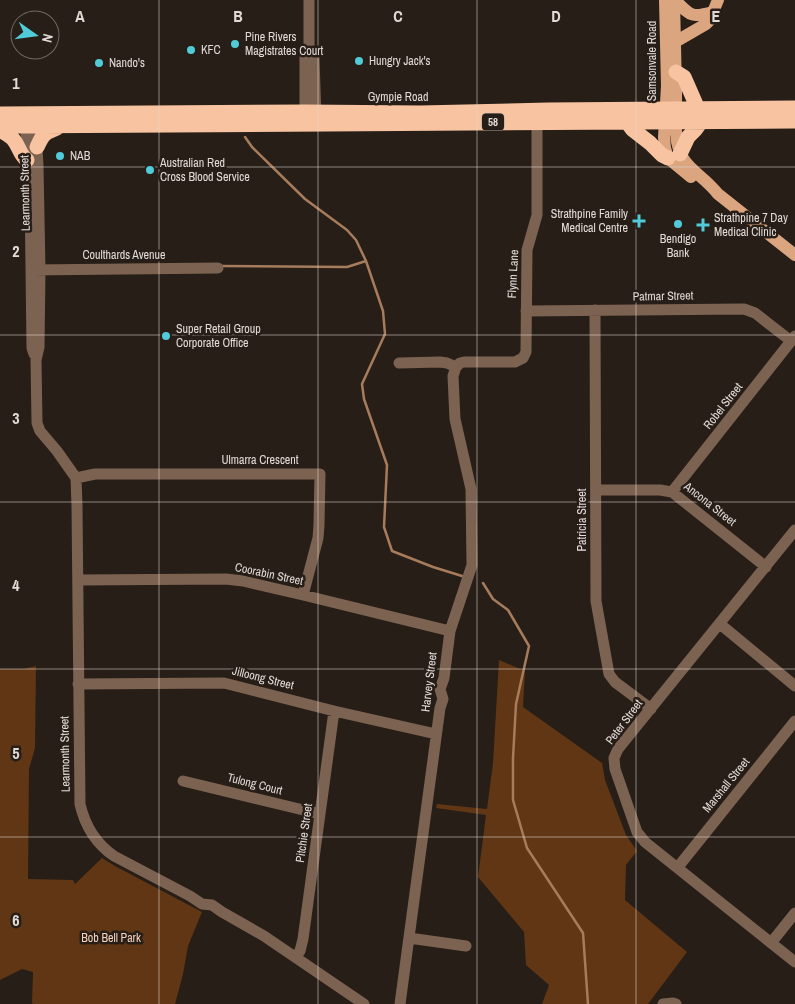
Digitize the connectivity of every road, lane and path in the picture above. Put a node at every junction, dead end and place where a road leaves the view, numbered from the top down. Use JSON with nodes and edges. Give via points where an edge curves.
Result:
{"nodes":[{"id":1,"x":310,"y":0,"type":"edge"},
{"id":2,"x":665,"y":0,"type":"edge"},
{"id":3,"x":674,"y":0,"type":"edge"},
{"id":4,"x":718,"y":0,"type":"edge"},
{"id":5,"x":713,"y":12,"type":"junction"},
{"id":6,"x":675,"y":42,"type":"junction"},
{"id":7,"x":676,"y":72,"type":"junction"},
{"id":8,"x":795,"y":108,"type":"edge"},
{"id":9,"x":0,"y":114,"type":"edge"},
{"id":10,"x":671,"y":115,"type":"junction"},
{"id":11,"x":699,"y":115,"type":"junction"},
{"id":12,"x":310,"y":118,"type":"junction"},
{"id":13,"x":30,"y":120,"type":"junction"},
{"id":14,"x":795,"y":121,"type":"edge"},
{"id":15,"x":537,"y":122,"type":"junction"},
{"id":16,"x":627,"y":122,"type":"junction"},
{"id":17,"x":62,"y":125,"type":"junction"},
{"id":18,"x":0,"y":127,"type":"edge"},
{"id":19,"x":37,"y":147,"type":"junction"},
{"id":20,"x":674,"y":156,"type":"junction"},
{"id":21,"x":27,"y":160,"type":"junction"},
{"id":22,"x":35,"y":231,"type":"junction"},
{"id":23,"x":795,"y":255,"type":"edge"},
{"id":24,"x":218,"y":268,"type":"dead end"},
{"id":25,"x":35,"y":270,"type":"junction"},
{"id":26,"x":595,"y":310,"type":"junction"},
{"id":27,"x":526,"y":311,"type":"junction"},
{"id":28,"x":793,"y":339,"type":"edge"},
{"id":29,"x":399,"y":363,"type":"dead end"},
{"id":30,"x":456,"y":367,"type":"junction"},
{"id":31,"x":76,"y":478,"type":"junction"},
{"id":32,"x":596,"y":490,"type":"junction"},
{"id":33,"x":672,"y":492,"type":"junction"},
{"id":34,"x":795,"y":530,"type":"edge"},
{"id":35,"x":766,"y":567,"type":"junction"},
{"id":36,"x":78,"y":580,"type":"junction"},
{"id":37,"x":303,"y":595,"type":"junction"},
{"id":38,"x":720,"y":624,"type":"junction"},
{"id":39,"x":450,"y":631,"type":"junction"},
{"id":40,"x":78,"y":684,"type":"junction"},
{"id":41,"x":795,"y":686,"type":"edge"},
{"id":42,"x":651,"y":709,"type":"junction"},
{"id":43,"x":334,"y":710,"type":"junction"},
{"id":44,"x":795,"y":721,"type":"edge"},
{"id":45,"x":436,"y":734,"type":"junction"},
{"id":46,"x":183,"y":781,"type":"dead end"},
{"id":47,"x":320,"y":814,"type":"junction"},
{"id":48,"x":678,"y":867,"type":"junction"},
{"id":49,"x":795,"y":913,"type":"edge"},
{"id":50,"x":409,"y":938,"type":"junction"},
{"id":51,"x":771,"y":943,"type":"junction"},
{"id":52,"x":466,"y":946,"type":"dead end"},
{"id":53,"x":295,"y":957,"type":"junction"},
{"id":54,"x":795,"y":962,"type":"edge"},
{"id":55,"x":364,"y":1004,"type":"edge"},
{"id":56,"x":400,"y":1004,"type":"edge"},
{"id":57,"x":663,"y":1004,"type":"edge"},
{"id":58,"x":676,"y":1004,"type":"edge"}],
"edges":[{"from":1,"to":12,"type":"street","via":[[309,48],[305,57]]},
{"from":2,"to":10,"type":"main road","name":"Samsonvale Road"},
{"from":3,"to":5,"type":"main road","via":[[696,16]]},
{"from":3,"to":6,"type":"main road","name":"Samsonvale Road"},
{"from":4,"to":5,"type":"main road"},
{"from":5,"to":6,"type":"main road","via":[[706,24]]},
{"from":6,"to":7,"type":"main road","name":"Samsonvale Road"},
{"from":7,"to":10,"type":"main road","name":"Samsonvale Road"},
{"from":7,"to":11,"type":"highway","via":[[684,77]]},
{"from":8,"to":11,"type":"highway","name":"Gympie Road","number":"58"},
{"from":9,"to":13,"type":"highway","name":"Gympie Road","number":"58"},
{"from":10,"to":11,"type":"highway","name":"Gympie Road","number":"58"},
{"from":10,"to":12,"type":"highway","name":"Gympie Road","number":"58","via":[[420,113]]},
{"from":10,"to":16,"type":"highway","name":"Gympie Road","number":"58"},
{"from":10,"to":20,"type":"main road","via":[[677,140]]},
{"from":11,"to":14,"type":"highway","name":"Gympie Road","number":"58"},
{"from":11,"to":20,"type":"highway","via":[[695,130]]},
{"from":12,"to":13,"type":"highway","name":"Gympie Road","number":"58"},
{"from":12,"to":15,"type":"highway","name":"Gympie Road","number":"58"},
{"from":12,"to":17,"type":"highway","name":"Gympie Road","number":"58"},
{"from":13,"to":17,"type":"highway","name":"Gympie Road","number":"58"},
{"from":13,"to":18,"type":"highway","name":"Gympie Road","number":"58"},
{"from":13,"to":19,"type":"street","name":"Learmonth Street"},
{"from":13,"to":21,"type":"street","name":"Learmonth Street"},
{"from":15,"to":16,"type":"highway","name":"Gympie Road","number":"58"},
{"from":15,"to":27,"type":"street","name":"Flynn Lane","via":[[537,215],[527,250]]},
{"from":16,"to":20,"type":"highway","via":[[662,156]]},
{"from":17,"to":19,"type":"highway","via":[[45,134]]},
{"from":18,"to":21,"type":"highway","via":[[16,142],[21,155]]},
{"from":19,"to":22,"type":"street","name":"Learmonth Street"},
{"from":20,"to":23,"type":"main road","via":[[707,189],[718,194]]},
{"from":21,"to":22,"type":"street","name":"Learmonth Street"},
{"from":22,"to":25,"type":"street","name":"Learmonth Street"},
{"from":24,"to":25,"type":"street","name":"Coulthards Avenue"},
{"from":25,"to":31,"type":"street","name":"Learmonth Street","via":[[39,347],[36,360],[38,427]]},
{"from":26,"to":27,"type":"street","name":"Patmar Street"},
{"from":26,"to":28,"type":"street","name":"Patmar Street","via":[[744,309]]},
{"from":26,"to":32,"type":"street","name":"Patricia Street"},
{"from":27,"to":30,"type":"street","name":"Flynn Lane","via":[[526,352],[523,358],[515,362],[464,362]]},
{"from":28,"to":33,"type":"street","name":"Robel Street"},
{"from":29,"to":30,"type":"street","via":[[440,362]]},
{"from":30,"to":39,"type":"street","name":"Harvey Street","via":[[453,376],[455,419],[471,489],[472,565]]},
{"from":31,"to":36,"type":"street","name":"Learmonth Street"},
{"from":31,"to":37,"type":"street","name":"Ulmarra Crescent","via":[[95,474],[320,474],[320,525]]},
{"from":32,"to":33,"type":"street","name":"Ancona Street"},
{"from":32,"to":42,"type":"street","name":"Patricia Street","via":[[596,601],[609,674]]},
{"from":33,"to":35,"type":"street","name":"Ancona Street"},
{"from":34,"to":35,"type":"street","name":"Peter Street"},
{"from":35,"to":38,"type":"street","name":"Peter Street"},
{"from":36,"to":37,"type":"street","name":"Coorabin Street","via":[[226,578]]},
{"from":36,"to":40,"type":"street","name":"Learmonth Street"},
{"from":37,"to":39,"type":"street","name":"Coorabin Street"},
{"from":38,"to":41,"type":"street"},
{"from":38,"to":42,"type":"street","name":"Peter Street"},
{"from":39,"to":45,"type":"street","name":"Harvey Street"},
{"from":40,"to":43,"type":"street","name":"Jilloong Street","via":[[224,683]]},
{"from":40,"to":53,"type":"street","name":"Learmonth Street","via":[[80,804],[96,840],[114,856],[202,904],[212,905]]},
{"from":42,"to":48,"type":"street","name":"Peter Street","via":[[618,750],[614,758],[615,770],[637,832]]},
{"from":43,"to":45,"type":"street","name":"Jilloong Street"},
{"from":43,"to":47,"type":"street","name":"Pitchie Street"},
{"from":44,"to":48,"type":"street","name":"Marshall Street"},
{"from":45,"to":50,"type":"street","name":"Harvey Street"},
{"from":46,"to":47,"type":"street","name":"Tulong Court"},
{"from":47,"to":53,"type":"street","name":"Pitchie Street","via":[[303,939]]},
{"from":48,"to":51,"type":"street","name":"Peter Street"},
{"from":49,"to":51,"type":"street"},
{"from":50,"to":52,"type":"street"},
{"from":50,"to":56,"type":"street","name":"Harvey Street"},
{"from":51,"to":54,"type":"street","name":"Peter Street"},
{"from":53,"to":55,"type":"street","name":"Learmonth Street"},
{"from":57,"to":58,"type":"street"}]}
